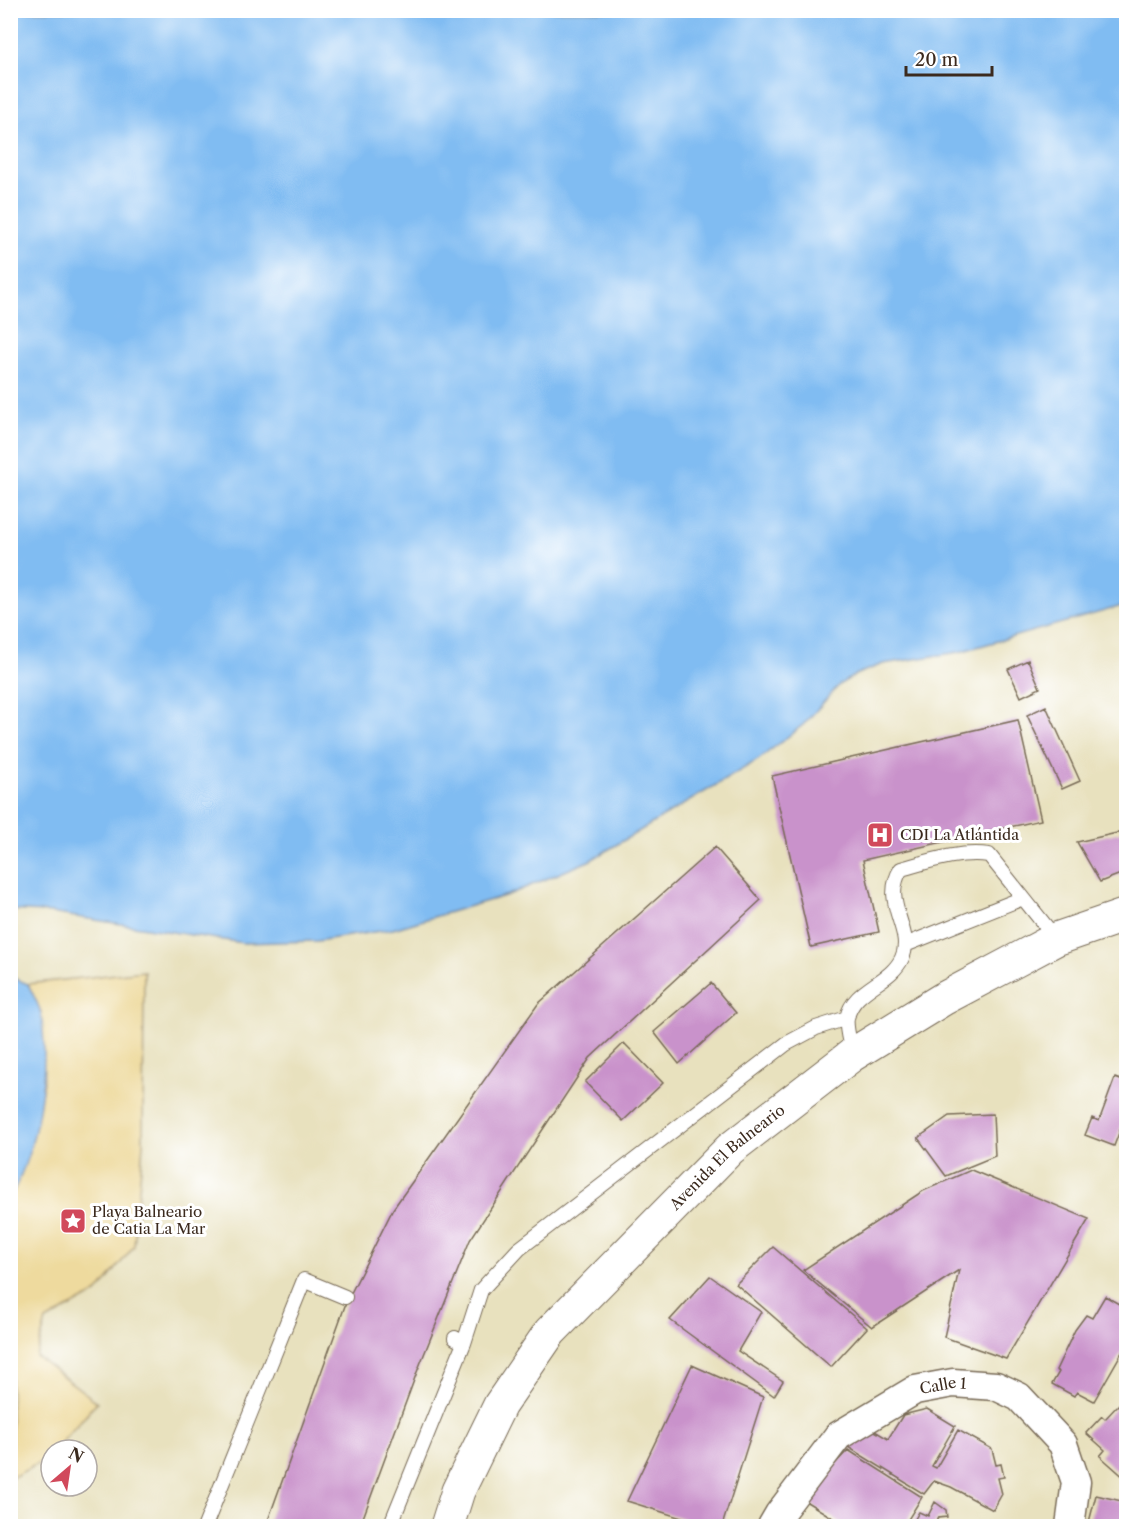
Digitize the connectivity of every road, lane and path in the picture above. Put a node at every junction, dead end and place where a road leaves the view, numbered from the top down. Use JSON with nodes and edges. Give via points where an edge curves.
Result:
{"nodes":[{"id":1,"x":1023,"y":898,"type":"junction"},
{"id":2,"x":1126,"y":915,"type":"edge"},
{"id":3,"x":1056,"y":939,"type":"junction"},
{"id":4,"x":905,"y":945,"type":"junction"},
{"id":5,"x":847,"y":1018,"type":"junction"},
{"id":6,"x":852,"y":1054,"type":"junction"},
{"id":7,"x":345,"y":1297,"type":"dead end"},
{"id":8,"x":205,"y":1527,"type":"edge"},
{"id":9,"x":390,"y":1527,"type":"edge"},
{"id":10,"x":447,"y":1527,"type":"edge"},
{"id":11,"x":772,"y":1527,"type":"edge"},
{"id":12,"x":1070,"y":1527,"type":"edge"}],
"edges":[{"from":1,"to":3,"type":"lane"},
{"from":1,"to":4,"type":"lane"},
{"from":1,"to":4,"type":"lane","via":[[989,855],[975,853],[937,859],[901,869],[893,882],[893,896]]},
{"from":2,"to":3,"type":"street","name":"Avenida El Balneario"},
{"from":3,"to":6,"type":"street","name":"Avenida El Balneario","via":[[943,999]]},
{"from":4,"to":5,"type":"lane","via":[[902,958],[890,974],[857,997]]},
{"from":5,"to":6,"type":"lane"},
{"from":5,"to":9,"type":"lane","via":[[786,1044],[519,1249],[481,1290]]},
{"from":6,"to":10,"type":"street","name":"Avenida El Balneario","via":[[730,1149],[550,1332],[500,1406],[458,1491]]},
{"from":7,"to":8,"type":"lane","via":[[304,1280]]},
{"from":11,"to":12,"type":"street","name":"Calle 1","via":[[838,1437],[915,1390],[953,1383],[996,1386],[1019,1396],[1063,1444],[1076,1482]]}]}
